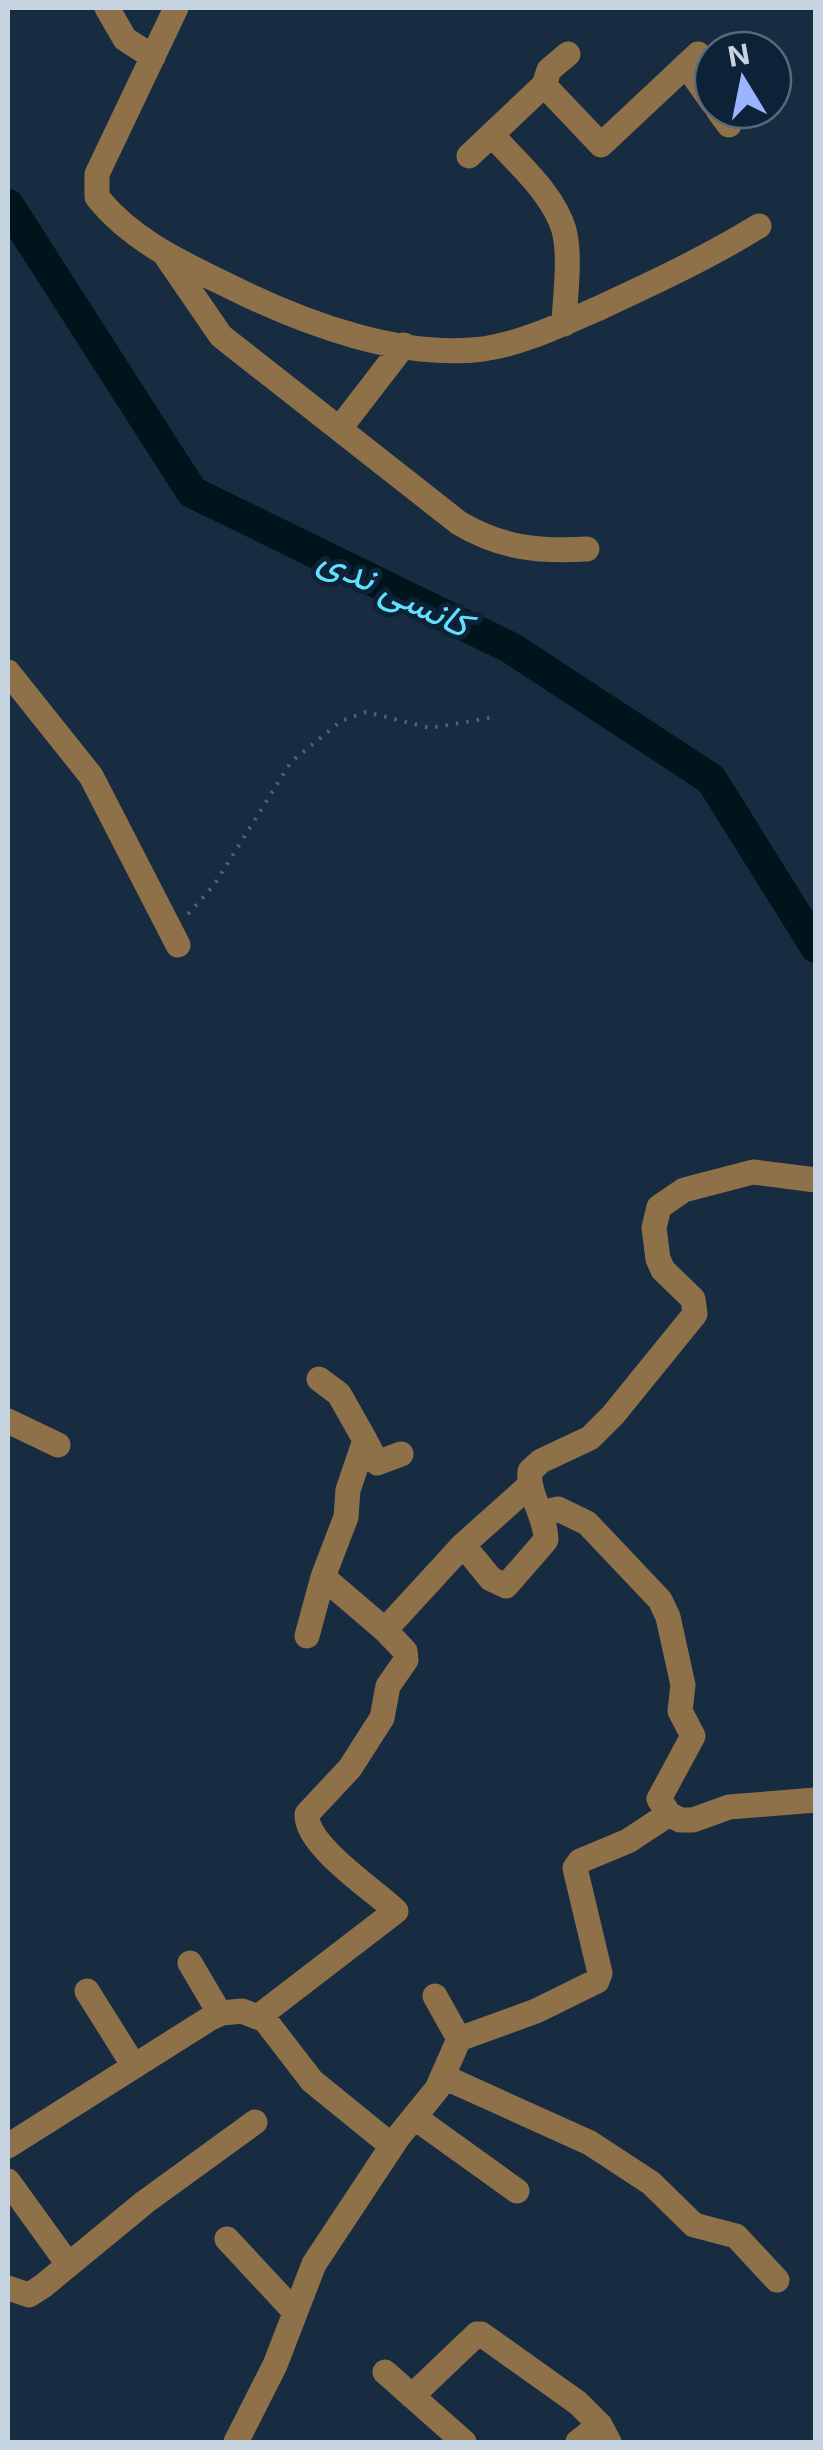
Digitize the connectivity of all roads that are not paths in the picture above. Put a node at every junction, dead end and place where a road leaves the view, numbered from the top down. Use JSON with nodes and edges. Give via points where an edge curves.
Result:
{"nodes":[{"id":1,"x":106,"y":8,"type":"edge"},
{"id":2,"x":176,"y":8,"type":"edge"},
{"id":3,"x":568,"y":54,"type":"dead end"},
{"id":4,"x":153,"y":57,"type":"junction"},
{"id":5,"x":693,"y":61,"type":"edge"},
{"id":6,"x":544,"y":85,"type":"junction"},
{"id":7,"x":493,"y":136,"type":"junction"},
{"id":8,"x":469,"y":156,"type":"dead end"},
{"id":9,"x":760,"y":226,"type":"dead end"},
{"id":10,"x":163,"y":252,"type":"junction"},
{"id":11,"x":564,"y":324,"type":"junction"},
{"id":12,"x":404,"y":344,"type":"junction"},
{"id":13,"x":340,"y":428,"type":"junction"},
{"id":14,"x":587,"y":549,"type":"dead end"},
{"id":15,"x":8,"y":672,"type":"edge"},
{"id":16,"x":174,"y":939,"type":"road end"},
{"id":17,"x":816,"y":1180,"type":"edge"},
{"id":18,"x":319,"y":1379,"type":"dead end"},
{"id":19,"x":8,"y":1421,"type":"edge"},
{"id":20,"x":366,"y":1440,"type":"junction"},
{"id":21,"x":58,"y":1445,"type":"dead end"},
{"id":22,"x":402,"y":1454,"type":"dead end"},
{"id":23,"x":530,"y":1485,"type":"junction"},
{"id":24,"x":542,"y":1513,"type":"junction"},
{"id":25,"x":463,"y":1545,"type":"junction"},
{"id":26,"x":323,"y":1577,"type":"junction"},
{"id":27,"x":385,"y":1630,"type":"junction"},
{"id":28,"x":306,"y":1636,"type":"dead end"},
{"id":29,"x":816,"y":1800,"type":"edge"},
{"id":30,"x":669,"y":1814,"type":"junction"},
{"id":31,"x":190,"y":1963,"type":"dead end"},
{"id":32,"x":87,"y":1991,"type":"dead end"},
{"id":33,"x":436,"y":1996,"type":"dead end"},
{"id":34,"x":220,"y":2014,"type":"junction"},
{"id":35,"x":258,"y":2017,"type":"junction"},
{"id":36,"x":459,"y":2039,"type":"junction"},
{"id":37,"x":134,"y":2066,"type":"junction"},
{"id":38,"x":444,"y":2078,"type":"junction"},
{"id":39,"x":414,"y":2117,"type":"junction"},
{"id":40,"x":255,"y":2122,"type":"dead end"},
{"id":41,"x":8,"y":2146,"type":"edge"},
{"id":42,"x":392,"y":2146,"type":"junction"},
{"id":43,"x":8,"y":2181,"type":"edge"},
{"id":44,"x":516,"y":2190,"type":"dead end"},
{"id":45,"x":227,"y":2239,"type":"dead end"},
{"id":46,"x":68,"y":2264,"type":"junction"},
{"id":47,"x":777,"y":2280,"type":"dead end"},
{"id":48,"x":8,"y":2288,"type":"edge"},
{"id":49,"x":295,"y":2312,"type":"junction"},
{"id":50,"x":385,"y":2372,"type":"dead end"},
{"id":51,"x":412,"y":2396,"type":"junction"},
{"id":52,"x":604,"y":2434,"type":"edge"},
{"id":53,"x":236,"y":2442,"type":"edge"},
{"id":54,"x":464,"y":2442,"type":"edge"},
{"id":55,"x":578,"y":2442,"type":"edge"}],
"edges":[{"from":1,"to":4,"type":"street","via":[[125,39]]},
{"from":2,"to":4,"type":"street"},
{"from":3,"to":6,"type":"street","via":[[549,70]]},
{"from":4,"to":10,"type":"street","via":[[96,174],[97,197],[138,239]]},
{"from":5,"to":6,"type":"street","via":[[601,145]]},
{"from":6,"to":7,"type":"street"},
{"from":7,"to":8,"type":"street"},
{"from":7,"to":11,"type":"street","via":[[561,222]]},
{"from":9,"to":11,"type":"street","via":[[699,263]]},
{"from":10,"to":12,"type":"street","via":[[314,324]]},
{"from":10,"to":13,"type":"street","via":[[221,336]]},
{"from":11,"to":12,"type":"street","via":[[481,349]]},
{"from":12,"to":13,"type":"street"},
{"from":13,"to":14,"type":"street","via":[[482,537],[522,548]]},
{"from":15,"to":16,"type":"street","via":[[91,776]]},
{"from":17,"to":23,"type":"street","via":[[753,1172],[684,1190],[658,1207],[658,1260],[693,1299],[695,1314],[614,1414],[586,1442],[535,1466]]},
{"from":18,"to":20,"type":"street","via":[[339,1394]]},
{"from":19,"to":21,"type":"street"},
{"from":20,"to":22,"type":"street","via":[[377,1463]]},
{"from":20,"to":26,"type":"street"},
{"from":23,"to":24,"type":"street"},
{"from":23,"to":25,"type":"street"},
{"from":24,"to":25,"type":"street","via":[[543,1546],[506,1586],[491,1580]]},
{"from":24,"to":30,"type":"street","via":[[558,1509],[588,1523],[668,1617],[683,1685],[680,1711],[693,1736],[658,1800]]},
{"from":25,"to":27,"type":"street"},
{"from":26,"to":27,"type":"street"},
{"from":26,"to":28,"type":"street"},
{"from":27,"to":35,"type":"street","via":[[406,1660],[388,1686],[382,1718],[306,1819],[344,1870],[396,1912]]},
{"from":29,"to":30,"type":"street","via":[[729,1807],[693,1820]]},
{"from":30,"to":36,"type":"street","via":[[575,1868],[597,1981]]},
{"from":31,"to":34,"type":"street"},
{"from":32,"to":37,"type":"street"},
{"from":33,"to":36,"type":"street"},
{"from":34,"to":35,"type":"street","via":[[242,2010]]},
{"from":34,"to":37,"type":"street"},
{"from":35,"to":42,"type":"street","via":[[312,2081]]},
{"from":36,"to":38,"type":"street"},
{"from":37,"to":41,"type":"street"},
{"from":38,"to":39,"type":"street"},
{"from":38,"to":47,"type":"street","via":[[590,2143],[652,2182],[694,2224],[736,2236]]},
{"from":39,"to":42,"type":"street"},
{"from":39,"to":44,"type":"street"},
{"from":40,"to":46,"type":"street"},
{"from":42,"to":49,"type":"street","via":[[314,2264]]},
{"from":43,"to":46,"type":"street"},
{"from":45,"to":49,"type":"street"},
{"from":46,"to":48,"type":"street","via":[[29,2295]]},
{"from":49,"to":53,"type":"street"},
{"from":50,"to":51,"type":"street"},
{"from":51,"to":52,"type":"street","via":[[481,2334],[578,2402]]},
{"from":51,"to":54,"type":"street"},
{"from":52,"to":55,"type":"street"}]}
